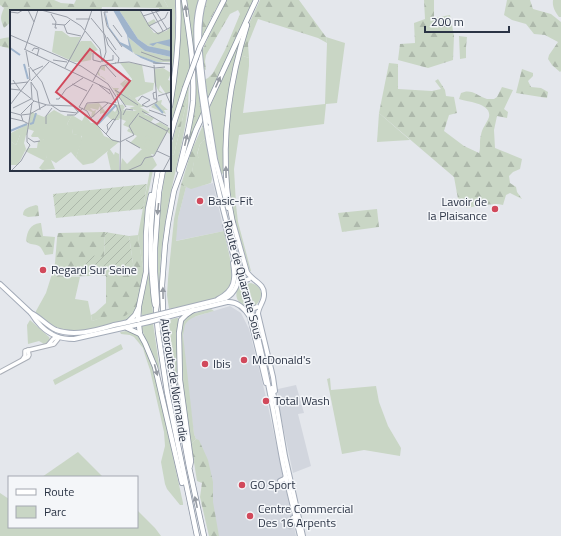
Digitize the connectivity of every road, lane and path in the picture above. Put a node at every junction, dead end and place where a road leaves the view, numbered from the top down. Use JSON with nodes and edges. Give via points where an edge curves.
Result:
{"nodes":[{"id":1,"x":178,"y":0,"type":"edge"},
{"id":2,"x":184,"y":0,"type":"edge"},
{"id":3,"x":201,"y":0,"type":"edge"},
{"id":4,"x":204,"y":0,"type":"edge"},
{"id":5,"x":224,"y":0,"type":"edge"},
{"id":6,"x":256,"y":0,"type":"edge"},
{"id":7,"x":251,"y":11,"type":"junction"},
{"id":8,"x":203,"y":91,"type":"junction"},
{"id":9,"x":171,"y":100,"type":"edge"},
{"id":10,"x":207,"y":124,"type":"junction"},
{"id":11,"x":207,"y":131,"type":"junction"},
{"id":12,"x":171,"y":134,"type":"edge"},
{"id":13,"x":215,"y":159,"type":"junction"},
{"id":14,"x":158,"y":171,"type":"edge"},
{"id":15,"x":163,"y":171,"type":"edge"},
{"id":16,"x":154,"y":186,"type":"junction"},
{"id":17,"x":174,"y":191,"type":"junction"},
{"id":18,"x":233,"y":224,"type":"junction"},
{"id":19,"x":230,"y":245,"type":"junction"},
{"id":20,"x":251,"y":280,"type":"junction"},
{"id":21,"x":239,"y":283,"type":"junction"},
{"id":22,"x":0,"y":284,"type":"edge"},
{"id":23,"x":234,"y":290,"type":"junction"},
{"id":24,"x":208,"y":302,"type":"junction"},
{"id":25,"x":237,"y":304,"type":"junction"},
{"id":26,"x":261,"y":304,"type":"junction"},
{"id":27,"x":139,"y":306,"type":"junction"},
{"id":28,"x":245,"y":309,"type":"junction"},
{"id":29,"x":156,"y":310,"type":"junction"},
{"id":30,"x":193,"y":310,"type":"junction"},
{"id":31,"x":31,"y":313,"type":"junction"},
{"id":32,"x":173,"y":313,"type":"junction"},
{"id":33,"x":139,"y":322,"type":"junction"},
{"id":34,"x":127,"y":325,"type":"junction"},
{"id":35,"x":57,"y":330,"type":"junction"},
{"id":36,"x":77,"y":333,"type":"junction"},
{"id":37,"x":140,"y":334,"type":"junction"},
{"id":38,"x":57,"y":337,"type":"junction"},
{"id":39,"x":0,"y":372,"type":"edge"},
{"id":40,"x":277,"y":409,"type":"junction"},
{"id":41,"x":274,"y":414,"type":"junction"},
{"id":42,"x":189,"y":467,"type":"junction"},
{"id":43,"x":286,"y":477,"type":"junction"},
{"id":44,"x":280,"y":481,"type":"dead end"},
{"id":45,"x":190,"y":503,"type":"junction"},
{"id":46,"x":295,"y":515,"type":"junction"},
{"id":47,"x":290,"y":526,"type":"dead end"},
{"id":48,"x":197,"y":536,"type":"edge"},
{"id":49,"x":204,"y":536,"type":"edge"},
{"id":50,"x":300,"y":536,"type":"edge"},
{"id":51,"x":303,"y":536,"type":"edge"}],
"edges":[{"from":1,"to":9,"type":"highway","via":[[176,70]]},
{"from":17,"to":2,"type":"highway","one_way":true,"via":[[193,100],[193,72]]},
{"from":3,"to":8,"type":"main road","name":"Route de Quarante Sous","via":[[196,43]]},
{"from":4,"to":8,"type":"main road","name":"Route de Quarante Sous","via":[[199,34]]},
{"from":5,"to":12,"type":"highway","bridge":true,"via":[[200,47]]},
{"from":6,"to":7,"type":"highway","name":"Autoroute de Normandie"},
{"from":17,"to":7,"type":"highway","name":"Autoroute de Normandie","one_way":true,"via":[[196,130]]},
{"from":18,"to":7,"type":"highway","one_way":true,"via":[[226,181],[228,122],[236,69]]},
{"from":8,"to":10,"type":"main road","name":"Route de Quarante Sous","bridge":true},
{"from":10,"to":11,"type":"main road","name":"Route de Quarante Sous"},
{"from":10,"to":13,"type":"main road"},
{"from":11,"to":19,"type":"main road","via":[[213,174]]},
{"from":11,"to":41,"type":"main road","name":"Route de Quarante Sous","via":[[220,196],[267,374]]},
{"from":13,"to":18,"type":"main road"},
{"from":13,"to":40,"type":"main road","name":"Route de Quarante Sous"},
{"from":14,"to":16,"type":"highway"},
{"from":15,"to":29,"type":"highway","name":"Autoroute de Normandie","one_way":true,"via":[[155,248]]},
{"from":16,"to":27,"type":"highway","via":[[148,209],[146,272]]},
{"from":16,"to":29,"type":"highway","via":[[151,243]]},
{"from":42,"to":17,"type":"highway","name":"Autoroute de Normandie","one_way":true,"via":[[164,332],[163,267]]},
{"from":18,"to":20,"type":"main road"},
{"from":19,"to":21,"type":"main road"},
{"from":19,"to":24,"type":"main road","via":[[235,274],[233,285],[225,295]]},
{"from":20,"to":21,"type":"main road","bridge":true},
{"from":20,"to":26,"type":"main road","via":[[259,283],[263,290]]},
{"from":21,"to":23,"type":"main road"},
{"from":22,"to":31,"type":"main road"},
{"from":23,"to":24,"type":"main road","via":[[225,299]]},
{"from":23,"to":25,"type":"main road"},
{"from":24,"to":32,"type":"main road"},
{"from":25,"to":28,"type":"main road"},
{"from":25,"to":30,"type":"main road","via":[[227,302]]},
{"from":26,"to":28,"type":"main road","bridge":true,"via":[[252,309]]},
{"from":26,"to":40,"type":"main road","via":[[258,316]]},
{"from":27,"to":33,"type":"highway"},
{"from":27,"to":34,"type":"highway"},
{"from":28,"to":41,"type":"main road","via":[[250,318]]},
{"from":29,"to":45,"type":"highway","name":"Autoroute de Normandie","via":[[167,392]]},
{"from":30,"to":32,"type":"main road"},
{"from":30,"to":42,"type":"highway","via":[[181,320],[179,328],[180,380],[191,461]]},
{"from":31,"to":35,"type":"main road"},
{"from":31,"to":38,"type":"main road","via":[[46,331]]},
{"from":32,"to":33,"type":"main road","bridge":true},
{"from":33,"to":34,"type":"main road"},
{"from":33,"to":37,"type":"highway"},
{"from":34,"to":36,"type":"main road"},
{"from":34,"to":37,"type":"highway"},
{"from":34,"to":38,"type":"main road","via":[[74,339]]},
{"from":35,"to":36,"type":"main road"},
{"from":35,"to":38,"type":"main road"},
{"from":36,"to":38,"type":"main road","via":[[61,334]]},
{"from":37,"to":45,"type":"highway","one_way":true,"via":[[155,367],[185,496]]},
{"from":38,"to":39,"type":"street","via":[[47,346],[26,353],[23,360]]},
{"from":40,"to":51,"type":"main road","name":"Route de Quarante Sous"},
{"from":41,"to":43,"type":"main road","name":"Route de Quarante Sous"},
{"from":49,"to":42,"type":"highway","name":"Autoroute de Normandie","one_way":true},
{"from":43,"to":44,"type":"main road"},
{"from":43,"to":46,"type":"main road","name":"Route de Quarante Sous"},
{"from":45,"to":48,"type":"highway","name":"Autoroute de Normandie"},
{"from":46,"to":47,"type":"main road"},
{"from":46,"to":50,"type":"main road","name":"Route de Quarante Sous"}]}
